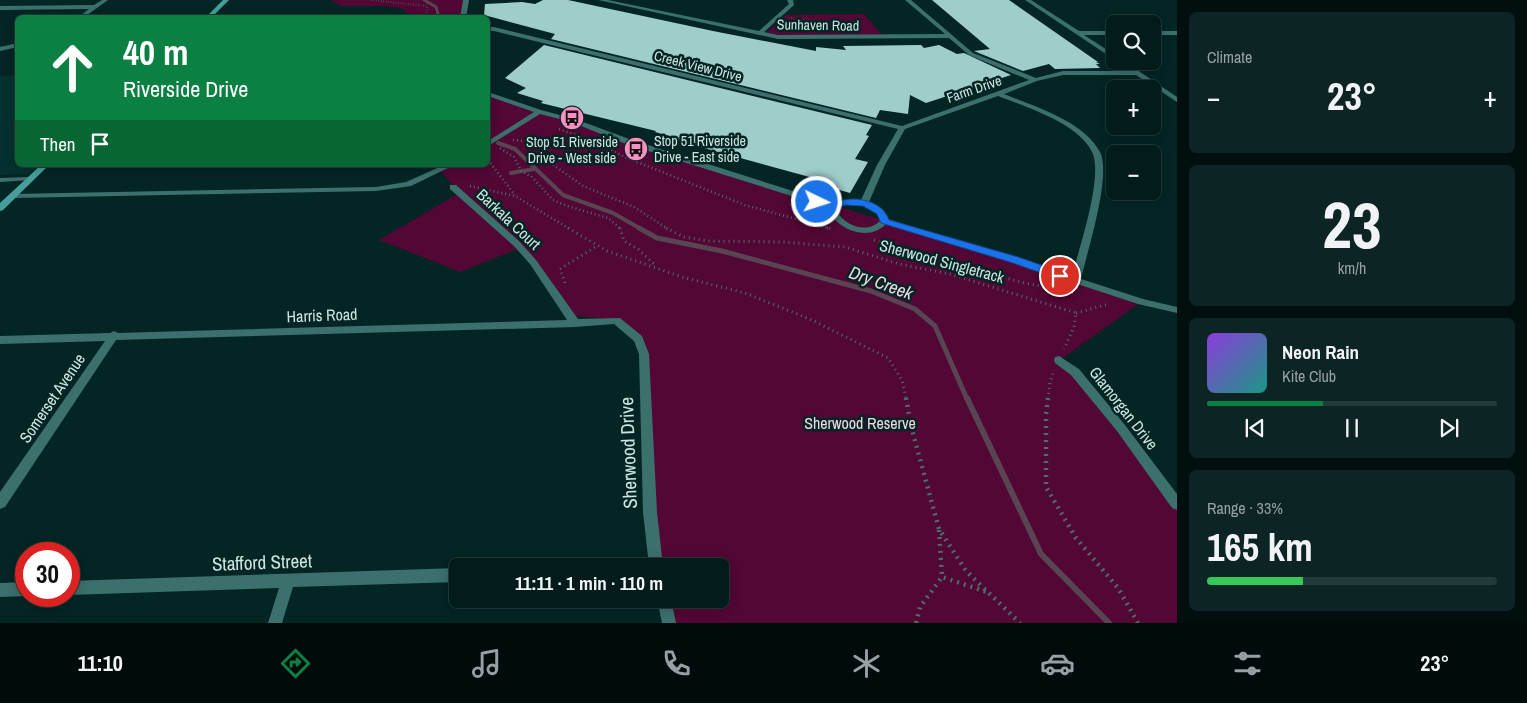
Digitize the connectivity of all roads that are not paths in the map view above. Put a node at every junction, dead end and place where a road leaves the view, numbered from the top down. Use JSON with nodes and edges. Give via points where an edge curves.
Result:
{"nodes":[{"id":1,"x":105,"y":0,"type":"edge"},
{"id":2,"x":226,"y":0,"type":"edge"},
{"id":3,"x":466,"y":0,"type":"edge"},
{"id":4,"x":601,"y":0,"type":"edge"},
{"id":5,"x":790,"y":0,"type":"edge"},
{"id":6,"x":908,"y":0,"type":"edge"},
{"id":7,"x":1028,"y":0,"type":"edge"},
{"id":8,"x":95,"y":7,"type":"junction"},
{"id":9,"x":0,"y":8,"type":"edge"},
{"id":10,"x":83,"y":15,"type":"edge"},
{"id":11,"x":211,"y":15,"type":"edge"},
{"id":12,"x":464,"y":15,"type":"edge"},
{"id":13,"x":490,"y":29,"type":"edge"},
{"id":14,"x":760,"y":33,"type":"junction"},
{"id":15,"x":1078,"y":33,"type":"junction"},
{"id":16,"x":1106,"y":33,"type":"edge"},
{"id":17,"x":1161,"y":33,"type":"edge"},
{"id":18,"x":1177,"y":33,"type":"edge"},
{"id":19,"x":949,"y":36,"type":"junction"},
{"id":20,"x":15,"y":46,"type":"edge"},
{"id":21,"x":0,"y":50,"type":"edge"},
{"id":22,"x":1106,"y":52,"type":"edge"},
{"id":23,"x":1134,"y":70,"type":"edge"},
{"id":24,"x":1138,"y":73,"type":"junction"},
{"id":25,"x":1035,"y":80,"type":"junction"},
{"id":26,"x":999,"y":94,"type":"junction"},
{"id":27,"x":490,"y":95,"type":"edge"},
{"id":28,"x":1177,"y":100,"type":"edge"},
{"id":29,"x":539,"y":112,"type":"junction"},
{"id":30,"x":902,"y":128,"type":"junction"},
{"id":31,"x":492,"y":143,"type":"edge"},
{"id":32,"x":43,"y":167,"type":"edge"},
{"id":33,"x":446,"y":167,"type":"edge"},
{"id":34,"x":29,"y":179,"type":"junction"},
{"id":35,"x":0,"y":180,"type":"edge"},
{"id":36,"x":453,"y":187,"type":"road end"},
{"id":37,"x":13,"y":196,"type":"junction"},
{"id":38,"x":864,"y":203,"type":"junction"},
{"id":39,"x":0,"y":208,"type":"edge"},
{"id":40,"x":834,"y":208,"type":"junction"},
{"id":41,"x":884,"y":221,"type":"junction"},
{"id":42,"x":1076,"y":281,"type":"junction"},
{"id":43,"x":1177,"y":310,"type":"edge"},
{"id":44,"x":575,"y":323,"type":"junction"},
{"id":45,"x":114,"y":335,"type":"junction"},
{"id":46,"x":638,"y":339,"type":"joint"},
{"id":47,"x":0,"y":340,"type":"edge"},
{"id":48,"x":1059,"y":360,"type":"road end"},
{"id":49,"x":0,"y":503,"type":"edge"},
{"id":50,"x":1177,"y":504,"type":"edge"},
{"id":51,"x":655,"y":558,"type":"edge"},
{"id":52,"x":449,"y":575,"type":"edge"},
{"id":53,"x":288,"y":581,"type":"junction"},
{"id":54,"x":80,"y":588,"type":"edge"},
{"id":55,"x":15,"y":589,"type":"edge"},
{"id":56,"x":0,"y":590,"type":"edge"},
{"id":57,"x":666,"y":608,"type":"edge"},
{"id":58,"x":274,"y":623,"type":"edge"},
{"id":59,"x":669,"y":623,"type":"edge"}],
"edges":[{"from":1,"to":8,"type":"street"},
{"from":2,"to":11,"type":"main road"},
{"from":3,"to":12,"type":"street"},
{"from":4,"to":14,"type":"street","name":"Sunhaven Road"},
{"from":5,"to":14,"type":"street","via":[[792,4]]},
{"from":6,"to":19,"type":"street"},
{"from":7,"to":15,"type":"street"},
{"from":8,"to":9,"type":"street"},
{"from":8,"to":10,"type":"street"},
{"from":13,"to":30,"type":"street","name":"Creek View Drive"},
{"from":14,"to":19,"type":"street","name":"Sunhaven Road","via":[[789,38]]},
{"from":15,"to":16,"type":"street"},
{"from":15,"to":22,"type":"street"},
{"from":17,"to":18,"type":"street"},
{"from":19,"to":25,"type":"street","via":[[971,54]]},
{"from":20,"to":21,"type":"street"},
{"from":23,"to":24,"type":"street"},
{"from":24,"to":25,"type":"street","name":"Farm Drive","via":[[1063,73]]},
{"from":24,"to":28,"type":"street"},
{"from":25,"to":26,"type":"street","name":"Farm Drive"},
{"from":26,"to":30,"type":"street","name":"Farm Drive"},
{"from":26,"to":42,"type":"street","via":[[1076,130],[1097,153],[1100,167]]},
{"from":27,"to":29,"type":"street"},
{"from":29,"to":31,"type":"street"},
{"from":29,"to":40,"type":"street","via":[[573,120],[629,142]]},
{"from":30,"to":38,"type":"street"},
{"from":32,"to":34,"type":"main road"},
{"from":33,"to":37,"type":"street","via":[[408,184],[376,189]]},
{"from":34,"to":35,"type":"lane"},
{"from":34,"to":37,"type":"main road"},
{"from":36,"to":44,"type":"street","name":"Barkala Court","via":[[518,244]]},
{"from":37,"to":39,"type":"main road"},
{"from":38,"to":40,"type":"street","via":[[843,202]]},
{"from":38,"to":41,"type":"street","via":[[882,213]]},
{"from":40,"to":41,"type":"street","via":[[835,217],[840,222],[857,229],[876,229]]},
{"from":41,"to":42,"type":"street"},
{"from":42,"to":43,"type":"street"},
{"from":44,"to":45,"type":"street","name":"Harris Road"},
{"from":44,"to":46,"type":"street","name":"Harris Road","via":[[616,320]]},
{"from":45,"to":47,"type":"street","name":"Harris Road"},
{"from":45,"to":49,"type":"street","name":"Somerset Avenue"},
{"from":46,"to":51,"type":"street","name":"Sherwood Drive","via":[[644,354],[650,512]]},
{"from":48,"to":50,"type":"street","name":"Glamorgan Drive","via":[[1075,372],[1121,428]]},
{"from":52,"to":53,"type":"street","name":"Stafford Street"},
{"from":53,"to":54,"type":"street","name":"Stafford Street"},
{"from":53,"to":58,"type":"street"},
{"from":55,"to":56,"type":"street"},
{"from":57,"to":59,"type":"street"}]}
